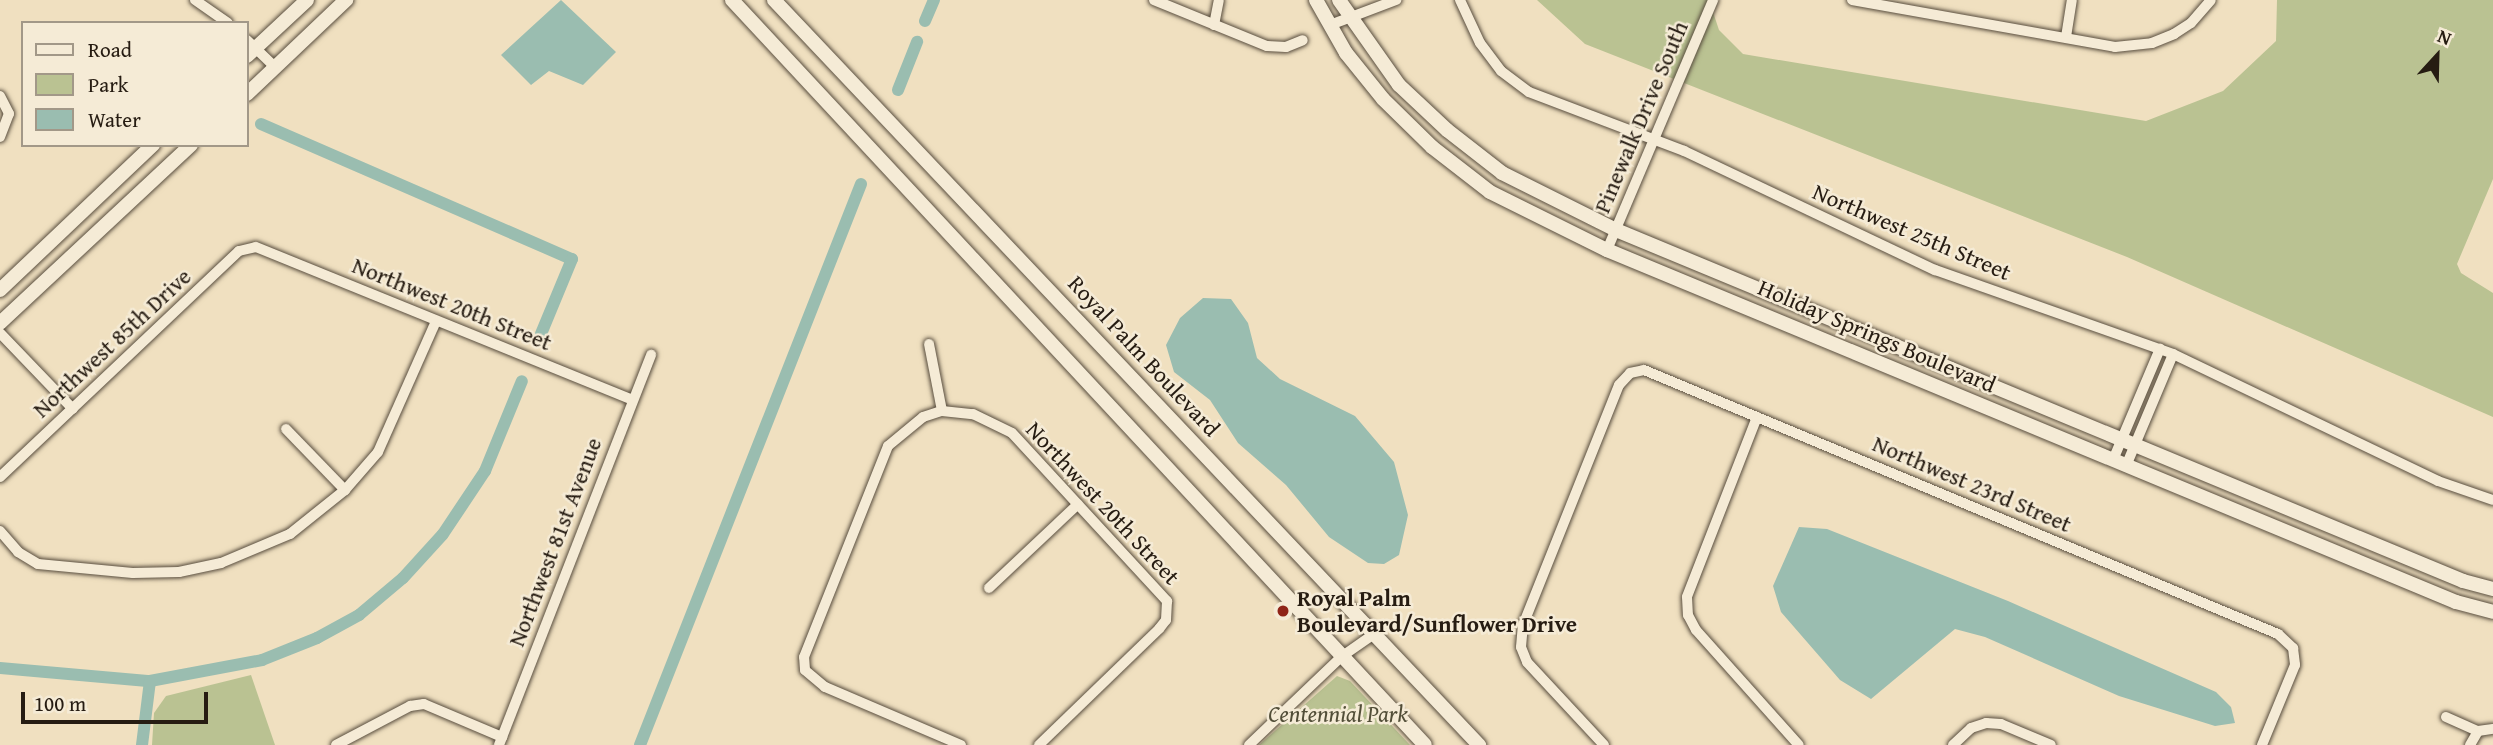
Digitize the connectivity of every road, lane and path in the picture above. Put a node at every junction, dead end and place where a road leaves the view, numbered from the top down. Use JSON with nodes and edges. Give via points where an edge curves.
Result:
{"nodes":[{"id":1,"x":195,"y":0,"type":"edge"},
{"id":2,"x":307,"y":0,"type":"edge"},
{"id":3,"x":346,"y":0,"type":"edge"},
{"id":4,"x":732,"y":0,"type":"edge"},
{"id":5,"x":774,"y":0,"type":"edge"},
{"id":6,"x":1154,"y":0,"type":"edge"},
{"id":7,"x":1219,"y":0,"type":"edge"},
{"id":8,"x":1396,"y":0,"type":"edge"},
{"id":9,"x":1460,"y":0,"type":"edge"},
{"id":10,"x":1713,"y":0,"type":"edge"},
{"id":11,"x":1852,"y":0,"type":"edge"},
{"id":12,"x":1926,"y":0,"type":"edge"},
{"id":13,"x":2072,"y":0,"type":"edge"},
{"id":14,"x":2211,"y":0,"type":"edge"},
{"id":15,"x":1342,"y":1,"type":"edge"},
{"id":16,"x":1318,"y":5,"type":"edge"},
{"id":17,"x":1924,"y":13,"type":"junction"},
{"id":18,"x":1350,"y":18,"type":"junction"},
{"id":19,"x":225,"y":21,"type":"edge"},
{"id":20,"x":1214,"y":24,"type":"junction"},
{"id":21,"x":1330,"y":25,"type":"junction"},
{"id":22,"x":2066,"y":37,"type":"junction"},
{"id":23,"x":1303,"y":40,"type":"dead end"},
{"id":24,"x":250,"y":48,"type":"edge"},
{"id":25,"x":275,"y":67,"type":"junction"},
{"id":26,"x":248,"y":93,"type":"edge"},
{"id":27,"x":0,"y":96,"type":"edge"},
{"id":28,"x":21,"y":111,"type":"edge"},
{"id":29,"x":9,"y":114,"type":"junction"},
{"id":30,"x":0,"y":137,"type":"edge"},
{"id":31,"x":1653,"y":141,"type":"junction"},
{"id":32,"x":151,"y":147,"type":"edge"},
{"id":33,"x":189,"y":147,"type":"edge"},
{"id":34,"x":1616,"y":230,"type":"junction"},
{"id":35,"x":256,"y":247,"type":"joint"},
{"id":36,"x":1607,"y":250,"type":"junction"},
{"id":37,"x":0,"y":289,"type":"edge"},
{"id":38,"x":436,"y":321,"type":"junction"},
{"id":39,"x":0,"y":323,"type":"edge"},
{"id":40,"x":0,"y":332,"type":"edge"},
{"id":41,"x":929,"y":344,"type":"dead end"},
{"id":42,"x":2160,"y":349,"type":"junction"},
{"id":43,"x":2173,"y":354,"type":"junction"},
{"id":44,"x":651,"y":355,"type":"dead end"},
{"id":45,"x":632,"y":400,"type":"junction"},
{"id":46,"x":73,"y":409,"type":"junction"},
{"id":47,"x":942,"y":411,"type":"junction"},
{"id":48,"x":1757,"y":417,"type":"junction"},
{"id":49,"x":286,"y":429,"type":"dead end"},
{"id":50,"x":2128,"y":443,"type":"junction"},
{"id":51,"x":2119,"y":463,"type":"junction"},
{"id":52,"x":0,"y":477,"type":"edge"},
{"id":53,"x":345,"y":490,"type":"junction"},
{"id":54,"x":2493,"y":500,"type":"edge"},
{"id":55,"x":1078,"y":504,"type":"junction"},
{"id":56,"x":0,"y":531,"type":"edge"},
{"id":57,"x":989,"y":588,"type":"dead end"},
{"id":58,"x":2493,"y":589,"type":"edge"},
{"id":59,"x":2493,"y":612,"type":"edge"},
{"id":60,"x":1374,"y":634,"type":"junction"},
{"id":61,"x":1341,"y":657,"type":"junction"},
{"id":62,"x":2446,"y":717,"type":"dead end"},
{"id":63,"x":2493,"y":729,"type":"edge"},
{"id":64,"x":2479,"y":731,"type":"junction"},
{"id":65,"x":501,"y":741,"type":"edge"},
{"id":66,"x":1794,"y":743,"type":"edge"},
{"id":67,"x":336,"y":745,"type":"edge"},
{"id":68,"x":961,"y":745,"type":"edge"},
{"id":69,"x":1040,"y":745,"type":"edge"},
{"id":70,"x":1249,"y":745,"type":"edge"},
{"id":71,"x":1424,"y":745,"type":"edge"},
{"id":72,"x":1479,"y":745,"type":"edge"},
{"id":73,"x":1604,"y":745,"type":"edge"},
{"id":74,"x":1953,"y":745,"type":"edge"},
{"id":75,"x":2051,"y":745,"type":"edge"},
{"id":76,"x":2262,"y":745,"type":"edge"},
{"id":77,"x":2470,"y":745,"type":"edge"}],
"edges":[{"from":1,"to":19,"type":"street"},
{"from":2,"to":24,"type":"street"},
{"from":3,"to":25,"type":"street"},
{"from":4,"to":61,"type":"street"},
{"from":5,"to":60,"type":"street","name":"Royal Palm Boulevard"},
{"from":6,"to":20,"type":"street"},
{"from":7,"to":20,"type":"street"},
{"from":8,"to":18,"type":"street"},
{"from":9,"to":31,"type":"street","name":"Northwest 25th Street","via":[[1480,43],[1501,71],[1529,92]]},
{"from":10,"to":31,"type":"street","name":"Pinewalk Drive South"},
{"from":11,"to":17,"type":"street"},
{"from":12,"to":17,"type":"street"},
{"from":13,"to":22,"type":"street"},
{"from":14,"to":22,"type":"street","via":[[2191,23],[2152,43],[2115,47]]},
{"from":15,"to":16,"type":"street"},
{"from":15,"to":18,"type":"street","name":"Holiday Springs Boulevard"},
{"from":16,"to":21,"type":"street","name":"Holiday Springs Boulevard"},
{"from":17,"to":22,"type":"street"},
{"from":18,"to":21,"type":"street"},
{"from":18,"to":34,"type":"street","name":"Holiday Springs Boulevard","via":[[1399,85],[1447,130],[1502,173]]},
{"from":20,"to":23,"type":"street","via":[[1267,46],[1286,47]]},
{"from":21,"to":36,"type":"street","name":"Holiday Springs Boulevard","via":[[1383,99],[1432,147],[1490,192]]},
{"from":24,"to":25,"type":"street"},
{"from":25,"to":26,"type":"street"},
{"from":27,"to":29,"type":"street"},
{"from":28,"to":29,"type":"street"},
{"from":29,"to":30,"type":"street"},
{"from":31,"to":34,"type":"street","name":"Pinewalk Drive South"},
{"from":31,"to":42,"type":"street","name":"Northwest 25th Street","via":[[1684,151],[1935,270]]},
{"from":32,"to":37,"type":"street"},
{"from":33,"to":39,"type":"street"},
{"from":34,"to":36,"type":"street","name":"Pinewalk Drive South"},
{"from":34,"to":50,"type":"street","name":"Holiday Springs Boulevard"},
{"from":35,"to":38,"type":"street","name":"Northwest 20th Street"},
{"from":35,"to":46,"type":"street","name":"Northwest 85th Drive","via":[[239,251]]},
{"from":36,"to":51,"type":"street","name":"Holiday Springs Boulevard"},
{"from":38,"to":45,"type":"street","name":"Northwest 20th Street"},
{"from":38,"to":53,"type":"street","via":[[378,452]]},
{"from":40,"to":46,"type":"street"},
{"from":41,"to":47,"type":"street"},
{"from":42,"to":43,"type":"street","name":"Northwest 25th Street"},
{"from":42,"to":50,"type":"street"},
{"from":43,"to":50,"type":"street"},
{"from":43,"to":54,"type":"street","name":"Northwest 25th Street","via":[[2438,481]]},
{"from":44,"to":45,"type":"street","name":"Northwest 81st Avenue"},
{"from":45,"to":65,"type":"street","name":"Northwest 81st Avenue"},
{"from":46,"to":52,"type":"street","name":"Northwest 85th Drive"},
{"from":47,"to":55,"type":"street","name":"Northwest 20th Street","via":[[973,414],[1003,427]]},
{"from":47,"to":68,"type":"street","via":[[923,417],[888,446],[804,657],[805,670],[825,687]]},
{"from":48,"to":66,"type":"street","via":[[1687,597],[1688,615]]},
{"from":48,"to":73,"type":"street","name":"Northwest 23rd Street","via":[[1644,370],[1630,373],[1619,385],[1524,625],[1521,647],[1527,662]]},
{"from":48,"to":76,"type":"street","name":"Northwest 23rd Street","via":[[2266,629],[2293,648],[2295,665]]},
{"from":49,"to":53,"type":"street"},
{"from":50,"to":51,"type":"street"},
{"from":50,"to":58,"type":"street","name":"Holiday Springs Boulevard","via":[[2463,581]]},
{"from":51,"to":59,"type":"street","name":"Holiday Springs Boulevard","via":[[2456,602]]},
{"from":53,"to":56,"type":"street","via":[[290,534],[221,563],[179,572],[37,564],[18,552]]},
{"from":55,"to":57,"type":"street"},
{"from":55,"to":69,"type":"street","name":"Northwest 20th Street","via":[[1163,591],[1168,610],[1159,629]]},
{"from":60,"to":61,"type":"street"},
{"from":60,"to":72,"type":"street","name":"Royal Palm Boulevard"},
{"from":61,"to":70,"type":"street"},
{"from":61,"to":71,"type":"street"},
{"from":62,"to":64,"type":"street"},
{"from":63,"to":64,"type":"street"},
{"from":64,"to":77,"type":"street"},
{"from":65,"to":67,"type":"street","via":[[424,704],[410,706]]},
{"from":74,"to":75,"type":"street","via":[[1971,728],[1986,723],[2001,724]]}]}
